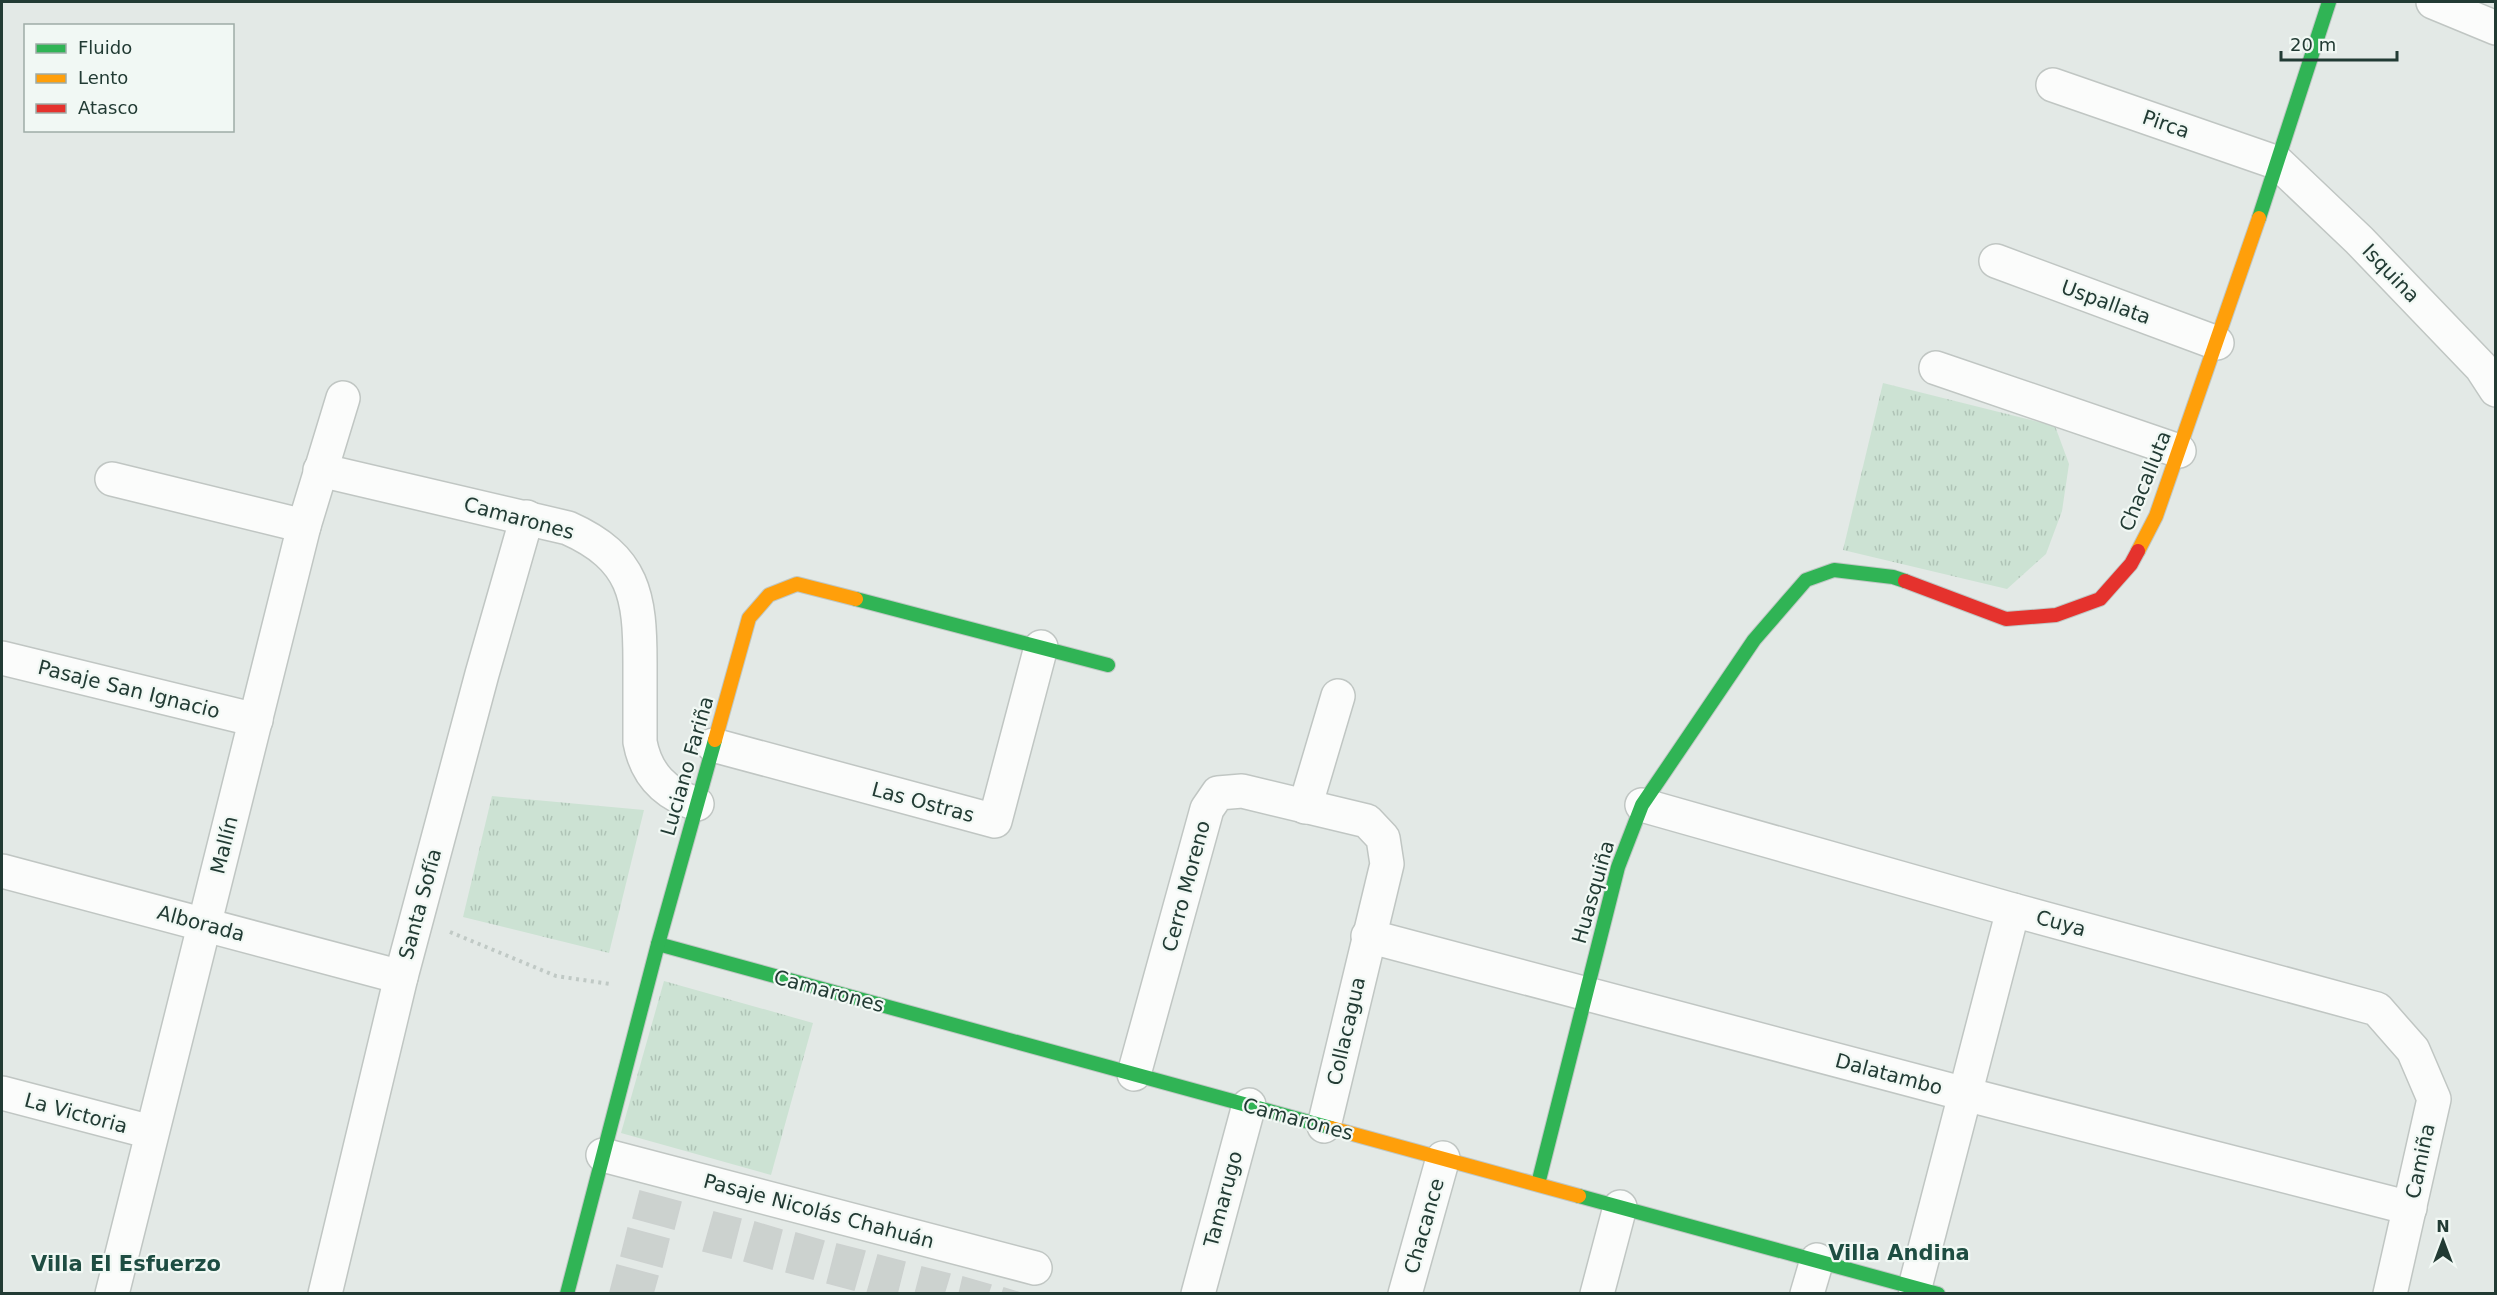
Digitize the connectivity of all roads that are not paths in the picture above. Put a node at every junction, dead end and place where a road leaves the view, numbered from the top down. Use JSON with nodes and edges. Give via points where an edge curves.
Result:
{"nodes":[{"id":1,"x":2329,"y":2,"type":"edge"},
{"id":2,"x":2433,"y":2,"type":"edge"},
{"id":3,"x":2496,"y":28,"type":"edge"},
{"id":4,"x":2053,"y":85,"type":"dead end"},
{"id":5,"x":2278,"y":163,"type":"junction"},
{"id":6,"x":1996,"y":261,"type":"dead end"},
{"id":7,"x":2217,"y":343,"type":"junction"},
{"id":8,"x":1936,"y":368,"type":"dead end"},
{"id":9,"x":2496,"y":390,"type":"edge"},
{"id":10,"x":343,"y":398,"type":"dead end"},
{"id":11,"x":2179,"y":451,"type":"junction"},
{"id":12,"x":320,"y":470,"type":"junction"},
{"id":13,"x":112,"y":479,"type":"dead end"},
{"id":14,"x":527,"y":517,"type":"junction"},
{"id":15,"x":304,"y":526,"type":"junction"},
{"id":16,"x":1754,"y":640,"type":"joint"},
{"id":17,"x":1041,"y":647,"type":"junction"},
{"id":18,"x":2,"y":658,"type":"edge"},
{"id":19,"x":1108,"y":665,"type":"dead end"},
{"id":20,"x":1338,"y":696,"type":"dead end"},
{"id":21,"x":256,"y":720,"type":"junction"},
{"id":22,"x":713,"y":745,"type":"junction"},
{"id":23,"x":697,"y":804,"type":"junction"},
{"id":24,"x":1642,"y":805,"type":"junction"},
{"id":25,"x":1305,"y":807,"type":"junction"},
{"id":26,"x":2,"y":871,"type":"edge"},
{"id":27,"x":2013,"y":910,"type":"junction"},
{"id":28,"x":204,"y":924,"type":"junction"},
{"id":29,"x":1368,"y":936,"type":"junction"},
{"id":30,"x":658,"y":944,"type":"junction"},
{"id":31,"x":401,"y":977,"type":"junction"},
{"id":32,"x":1585,"y":993,"type":"junction"},
{"id":33,"x":1134,"y":1074,"type":"junction"},
{"id":34,"x":2,"y":1093,"type":"edge"},
{"id":35,"x":1965,"y":1094,"type":"junction"},
{"id":36,"x":2434,"y":1099,"type":"joint"},
{"id":37,"x":1249,"y":1106,"type":"junction"},
{"id":38,"x":1324,"y":1126,"type":"junction"},
{"id":39,"x":151,"y":1132,"type":"junction"},
{"id":40,"x":603,"y":1155,"type":"junction"},
{"id":41,"x":1443,"y":1158,"type":"junction"},
{"id":42,"x":1538,"y":1184,"type":"junction"},
{"id":43,"x":1620,"y":1207,"type":"junction"},
{"id":44,"x":2410,"y":1208,"type":"junction"},
{"id":45,"x":1816,"y":1260,"type":"junction"},
{"id":46,"x":1035,"y":1268,"type":"dead end"},
{"id":47,"x":1927,"y":1290,"type":"edge"},
{"id":48,"x":112,"y":1293,"type":"edge"},
{"id":49,"x":325,"y":1293,"type":"edge"},
{"id":50,"x":567,"y":1293,"type":"edge"},
{"id":51,"x":1198,"y":1293,"type":"edge"},
{"id":52,"x":1405,"y":1293,"type":"edge"},
{"id":53,"x":1597,"y":1293,"type":"edge"},
{"id":54,"x":1807,"y":1293,"type":"edge"},
{"id":55,"x":2390,"y":1293,"type":"edge"}],
"edges":[{"from":1,"to":5,"type":"street","name":"Chacalluta"},
{"from":2,"to":3,"type":"street"},
{"from":4,"to":5,"type":"street","name":"Pirca"},
{"from":5,"to":7,"type":"street","name":"Chacalluta"},
{"from":5,"to":9,"type":"street","name":"Isquina","via":[[2359,240],[2481,367]]},
{"from":6,"to":7,"type":"street","name":"Uspallata"},
{"from":7,"to":11,"type":"street","name":"Chacalluta"},
{"from":8,"to":11,"type":"street"},
{"from":10,"to":12,"type":"street","name":"Mallín"},
{"from":11,"to":16,"type":"street","name":"Chacalluta","via":[[2156,516],[2131,564],[2100,599],[2056,615],[2006,619],[1893,577],[1833,570],[1806,580]]},
{"from":12,"to":14,"type":"street","name":"Camarones"},
{"from":12,"to":15,"type":"street","name":"Mallín"},
{"from":13,"to":15,"type":"street"},
{"from":14,"to":23,"type":"street","name":"Camarones","via":[[589,538],[623,570],[639,612],[642,755],[655,779],[667,790]]},
{"from":14,"to":31,"type":"street","name":"Santa Sofía"},
{"from":15,"to":21,"type":"street","name":"Mallín"},
{"from":16,"to":24,"type":"street","name":"Huasquiña"},
{"from":17,"to":19,"type":"street","name":"Luciano Fariña"},
{"from":17,"to":22,"type":"street","name":"Luciano Fariña","via":[[797,584],[769,595],[748,618]]},
{"from":17,"to":22,"type":"street","name":"Las Ostras","via":[[995,821]]},
{"from":18,"to":21,"type":"street","name":"Pasaje San Ignacio"},
{"from":20,"to":25,"type":"street"},
{"from":21,"to":28,"type":"street","name":"Mallín"},
{"from":22,"to":23,"type":"street","name":"Luciano Fariña"},
{"from":23,"to":30,"type":"street","name":"Luciano Fariña"},
{"from":24,"to":27,"type":"street","name":"Cuya"},
{"from":24,"to":32,"type":"street","name":"Huasquiña","via":[[1618,867]]},
{"from":25,"to":29,"type":"street","name":"Collacagua","via":[[1367,821],[1383,838],[1387,864]]},
{"from":25,"to":33,"type":"street","name":"Cerro Moreno","via":[[1242,791],[1218,793],[1207,809]]},
{"from":26,"to":28,"type":"street","name":"Alborada"},
{"from":27,"to":35,"type":"street"},
{"from":27,"to":36,"type":"street","name":"Cuya","via":[[2377,1009],[2413,1050]]},
{"from":28,"to":31,"type":"street","name":"Alborada"},
{"from":28,"to":39,"type":"street","name":"Mallín"},
{"from":29,"to":32,"type":"street","name":"Dalatambo"},
{"from":29,"to":38,"type":"street","name":"Collacagua"},
{"from":30,"to":33,"type":"street","name":"Camarones"},
{"from":30,"to":40,"type":"street","name":"Luciano Fariña"},
{"from":31,"to":49,"type":"street","name":"Santa Sofía"},
{"from":32,"to":35,"type":"street","name":"Dalatambo"},
{"from":32,"to":42,"type":"street","name":"Huasquiña"},
{"from":33,"to":37,"type":"street","name":"Camarones"},
{"from":34,"to":39,"type":"street","name":"La Victoria"},
{"from":35,"to":44,"type":"street","name":"Dalatambo"},
{"from":35,"to":47,"type":"street"},
{"from":36,"to":44,"type":"street","name":"Camiña"},
{"from":37,"to":38,"type":"street","name":"Camarones"},
{"from":37,"to":51,"type":"street","name":"Tamarugo"},
{"from":38,"to":41,"type":"street","name":"Camarones"},
{"from":39,"to":48,"type":"street","name":"Mallín"},
{"from":40,"to":46,"type":"street","name":"Pasaje Nicolás Chahuán"},
{"from":40,"to":50,"type":"street","name":"Luciano Fariña"},
{"from":41,"to":42,"type":"street","name":"Camarones"},
{"from":41,"to":52,"type":"street","name":"Chacance"},
{"from":42,"to":43,"type":"street","name":"Camarones"},
{"from":43,"to":45,"type":"street","name":"Camarones"},
{"from":43,"to":53,"type":"street"},
{"from":44,"to":55,"type":"street","name":"Camiña"},
{"from":45,"to":47,"type":"street","name":"Camarones"},
{"from":45,"to":54,"type":"street"}]}
